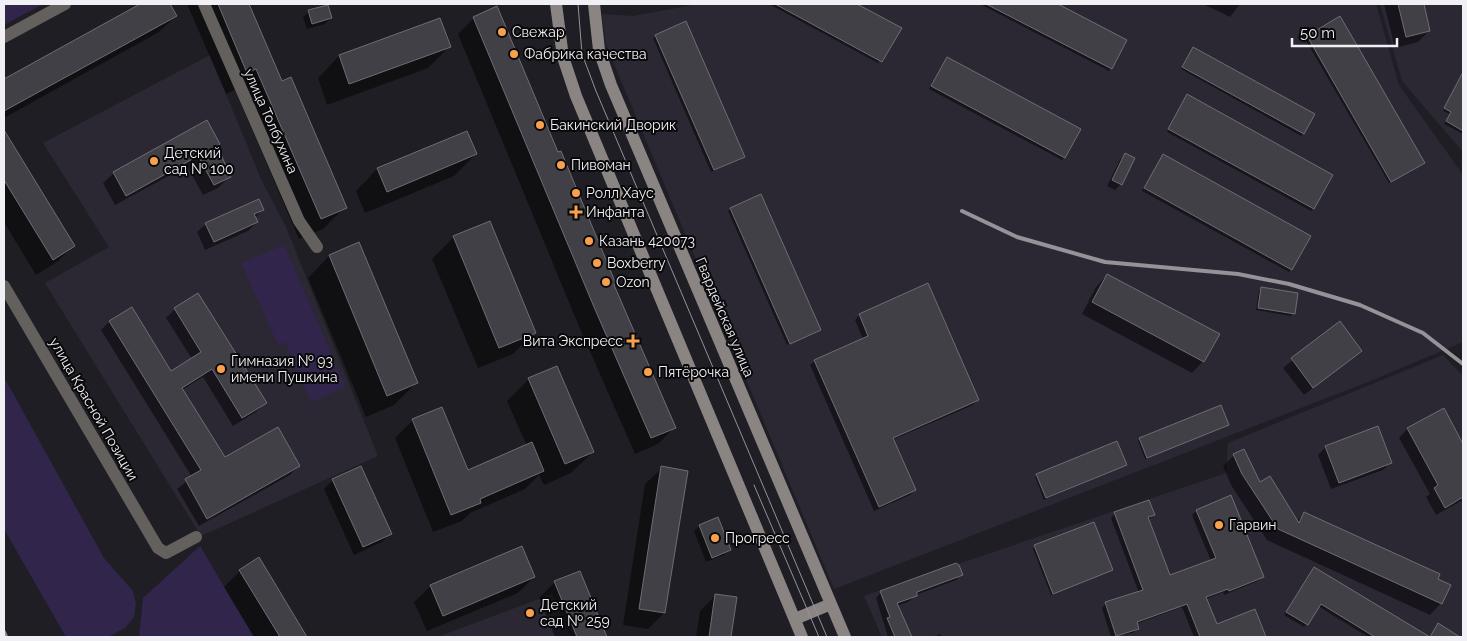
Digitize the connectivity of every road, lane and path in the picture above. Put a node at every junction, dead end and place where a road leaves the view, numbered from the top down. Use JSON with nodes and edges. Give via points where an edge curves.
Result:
{"nodes":[{"id":1,"x":65,"y":4,"type":"edge"},
{"id":2,"x":204,"y":4,"type":"edge"},
{"id":3,"x":594,"y":4,"type":"edge"},
{"id":4,"x":553,"y":7,"type":"edge"},
{"id":5,"x":4,"y":36,"type":"edge"},
{"id":6,"x":317,"y":247,"type":"dead end"},
{"id":7,"x":4,"y":286,"type":"edge"},
{"id":8,"x":196,"y":537,"type":"dead end"},
{"id":9,"x":831,"y":604,"type":"junction"},
{"id":10,"x":795,"y":620,"type":"junction"},
{"id":11,"x":802,"y":637,"type":"edge"},
{"id":12,"x":845,"y":637,"type":"edge"}],
"edges":[{"from":1,"to":5,"type":"street"},
{"from":2,"to":6,"type":"street","name":"улица Толбухина","via":[[299,221]]},
{"from":3,"to":9,"type":"main road","name":"Гвардейская улица","via":[[599,50],[611,85]]},
{"from":4,"to":10,"type":"main road","via":[[563,57],[576,96]]},
{"from":7,"to":8,"type":"street","name":"улица Красной Позиции","via":[[158,548],[166,553]]},
{"from":9,"to":10,"type":"main road"},
{"from":9,"to":12,"type":"main road","name":"Гвардейская улица"},
{"from":10,"to":11,"type":"main road"}]}
